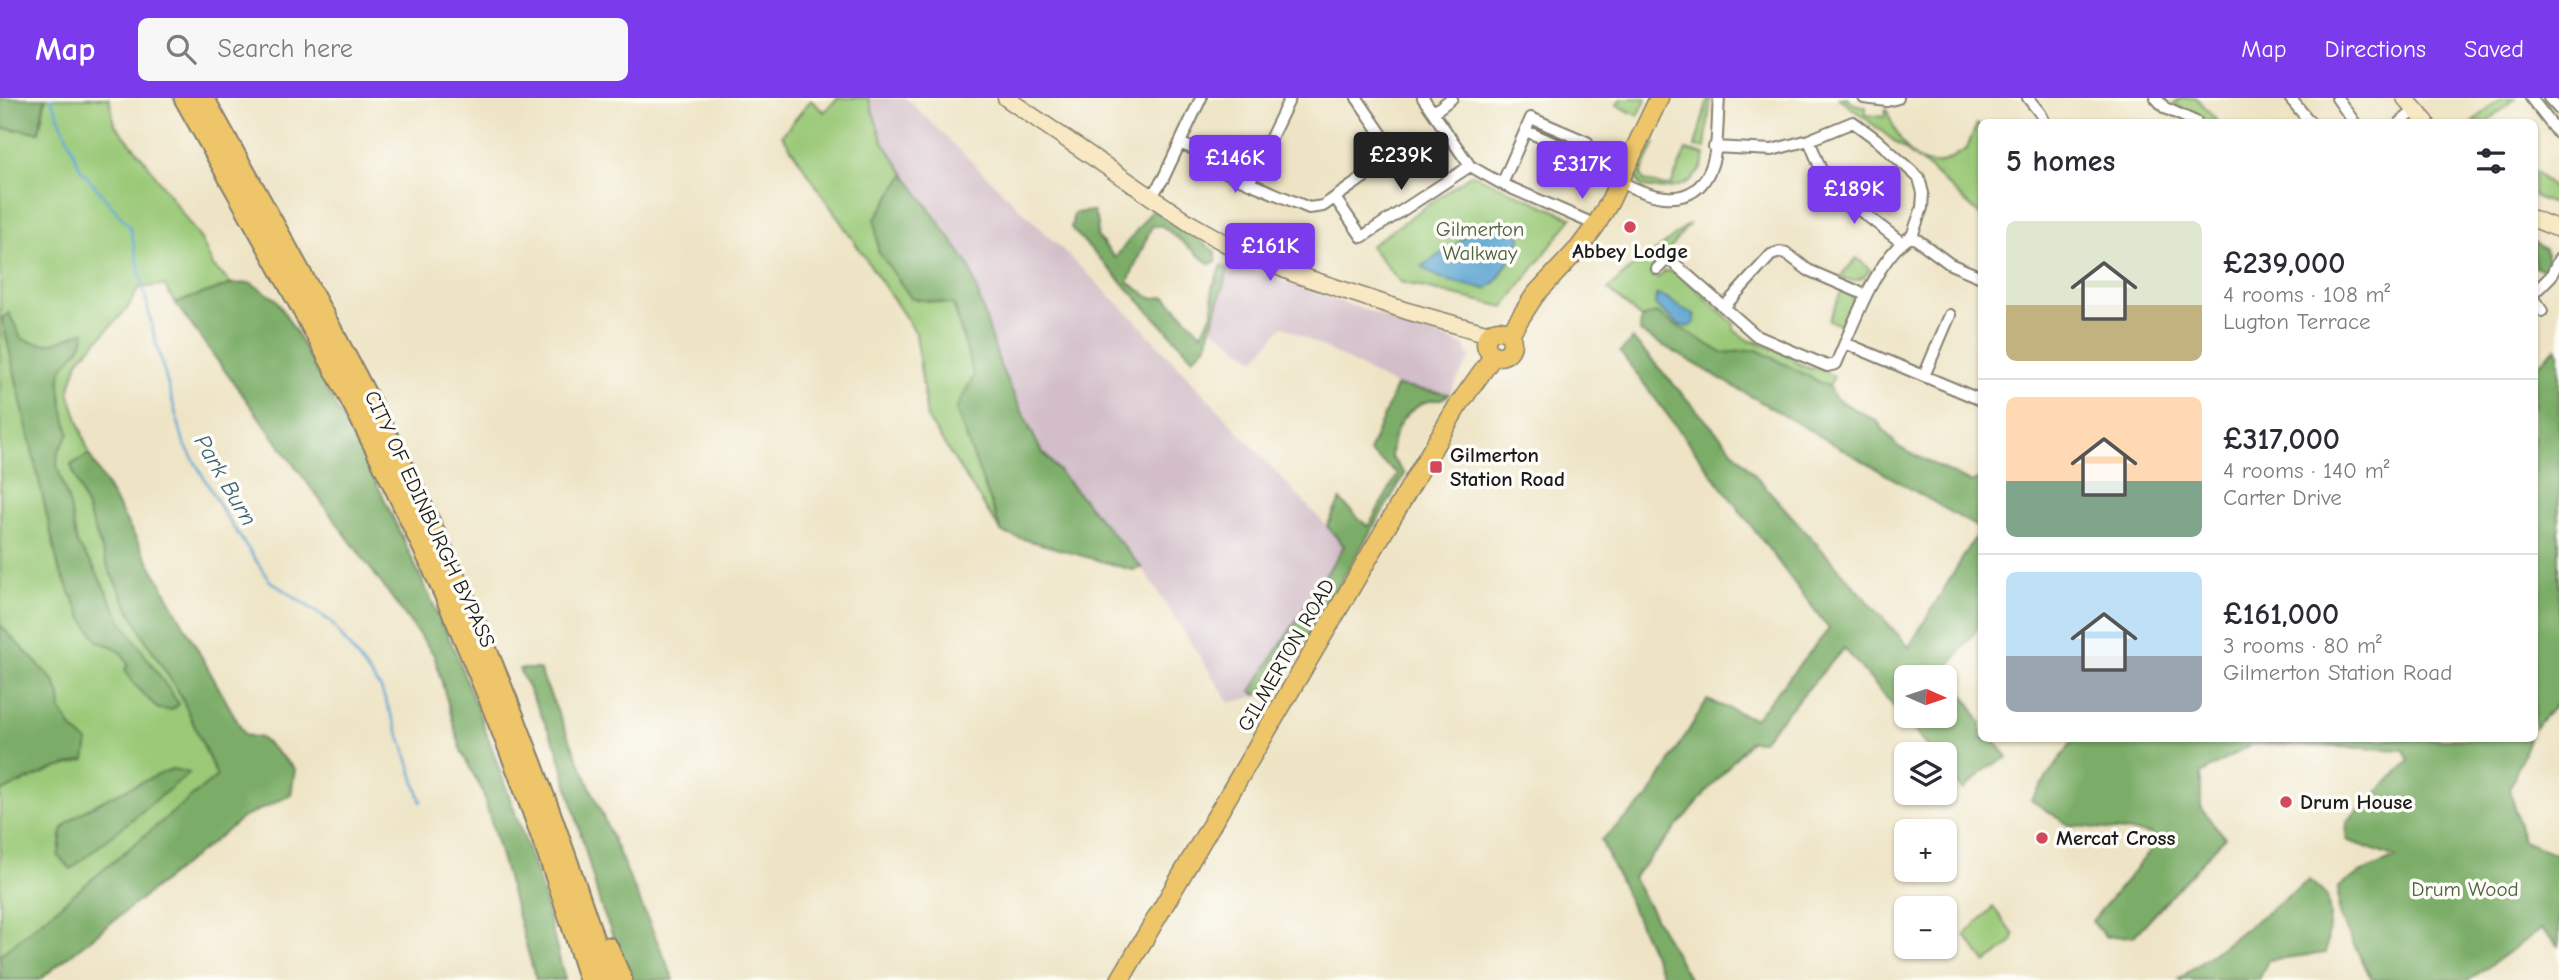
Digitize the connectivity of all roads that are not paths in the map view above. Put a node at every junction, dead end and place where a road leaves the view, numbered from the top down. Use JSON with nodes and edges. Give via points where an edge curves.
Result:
{"nodes":[{"id":1,"x":184,"y":98,"type":"edge"},
{"id":2,"x":204,"y":98,"type":"edge"},
{"id":3,"x":1006,"y":98,"type":"edge"},
{"id":4,"x":1200,"y":98,"type":"edge"},
{"id":5,"x":1290,"y":98,"type":"edge"},
{"id":6,"x":1357,"y":98,"type":"edge"},
{"id":7,"x":1423,"y":98,"type":"edge"},
{"id":8,"x":1452,"y":98,"type":"edge"},
{"id":9,"x":1659,"y":98,"type":"edge"},
{"id":10,"x":1719,"y":98,"type":"edge"},
{"id":11,"x":1864,"y":98,"type":"edge"},
{"id":12,"x":1898,"y":98,"type":"edge"},
{"id":13,"x":2028,"y":98,"type":"edge"},
{"id":14,"x":2156,"y":98,"type":"edge"},
{"id":15,"x":2290,"y":98,"type":"edge"},
{"id":16,"x":2337,"y":98,"type":"edge"},
{"id":17,"x":2531,"y":98,"type":"edge"},
{"id":18,"x":2549,"y":98,"type":"edge"},
{"id":19,"x":2410,"y":104,"type":"edge"},
{"id":20,"x":2559,"y":108,"type":"edge"},
{"id":21,"x":1434,"y":112,"type":"junction"},
{"id":22,"x":2043,"y":119,"type":"edge"},
{"id":23,"x":2190,"y":119,"type":"edge"},
{"id":24,"x":2308,"y":119,"type":"edge"},
{"id":25,"x":2352,"y":119,"type":"edge"},
{"id":26,"x":2423,"y":119,"type":"edge"},
{"id":27,"x":1526,"y":131,"type":"junction"},
{"id":28,"x":2559,"y":134,"type":"edge"},
{"id":29,"x":1809,"y":140,"type":"junction"},
{"id":30,"x":1180,"y":143,"type":"junction"},
{"id":31,"x":1714,"y":147,"type":"junction"},
{"id":32,"x":1470,"y":166,"type":"junction"},
{"id":33,"x":1619,"y":181,"type":"junction"},
{"id":34,"x":1249,"y":183,"type":"junction"},
{"id":35,"x":1502,"y":184,"type":"junction"},
{"id":36,"x":1151,"y":197,"type":"junction"},
{"id":37,"x":1335,"y":198,"type":"junction"},
{"id":38,"x":2538,"y":221,"type":"edge"},
{"id":39,"x":1596,"y":225,"type":"junction"},
{"id":40,"x":2559,"y":229,"type":"edge"},
{"id":41,"x":1912,"y":236,"type":"junction"},
{"id":42,"x":1901,"y":242,"type":"junction"},
{"id":43,"x":2559,"y":259,"type":"edge"},
{"id":44,"x":1657,"y":269,"type":"dead end"},
{"id":45,"x":1978,"y":276,"type":"edge"},
{"id":46,"x":2538,"y":289,"type":"edge"},
{"id":47,"x":1866,"y":295,"type":"junction"},
{"id":48,"x":2538,"y":306,"type":"edge"},
{"id":49,"x":1724,"y":307,"type":"junction"},
{"id":50,"x":2542,"y":311,"type":"dead end"},
{"id":51,"x":1950,"y":315,"type":"dead end"},
{"id":52,"x":1489,"y":334,"type":"junction"},
{"id":53,"x":1509,"y":335,"type":"junction"},
{"id":54,"x":1845,"y":343,"type":"junction"},
{"id":55,"x":1494,"y":355,"type":"junction"},
{"id":56,"x":1924,"y":376,"type":"junction"},
{"id":57,"x":1978,"y":399,"type":"edge"},
{"id":58,"x":538,"y":778,"type":"junction"},
{"id":59,"x":527,"y":798,"type":"junction"},
{"id":60,"x":576,"y":980,"type":"edge"},
{"id":61,"x":589,"y":980,"type":"edge"},
{"id":62,"x":607,"y":980,"type":"edge"},
{"id":63,"x":622,"y":980,"type":"edge"},
{"id":64,"x":1120,"y":980,"type":"edge"}],
"edges":[{"from":1,"to":59,"type":"highway","name":"CITY OF EDINBURGH BYPASS","via":[[374,445],[489,700]]},
{"from":2,"to":58,"type":"highway","name":"CITY OF EDINBURGH BYPASS","via":[[415,491]]},
{"from":3,"to":36,"type":"street"},
{"from":4,"to":30,"type":"street"},
{"from":5,"to":34,"type":"street"},
{"from":6,"to":37,"type":"street","via":[[1391,155]]},
{"from":7,"to":21,"type":"street"},
{"from":8,"to":21,"type":"street"},
{"from":9,"to":33,"type":"main road"},
{"from":10,"to":31,"type":"street"},
{"from":11,"to":12,"type":"street"},
{"from":13,"to":22,"type":"street"},
{"from":14,"to":23,"type":"street"},
{"from":15,"to":24,"type":"street"},
{"from":16,"to":25,"type":"street"},
{"from":17,"to":28,"type":"street"},
{"from":18,"to":20,"type":"street"},
{"from":19,"to":26,"type":"street"},
{"from":21,"to":32,"type":"street"},
{"from":27,"to":27,"type":"street","via":[[1531,118],[1587,142],[1581,155]]},
{"from":27,"to":35,"type":"street"},
{"from":29,"to":31,"type":"street","via":[[1772,149]]},
{"from":29,"to":41,"type":"street","via":[[1853,122],[1919,178],[1922,208]]},
{"from":29,"to":42,"type":"street","via":[[1827,185]]},
{"from":30,"to":34,"type":"street"},
{"from":30,"to":36,"type":"street"},
{"from":31,"to":33,"type":"street","via":[[1705,178],[1678,197],[1651,196]]},
{"from":32,"to":35,"type":"street"},
{"from":32,"to":37,"type":"street","via":[[1362,237]]},
{"from":33,"to":39,"type":"main road"},
{"from":34,"to":37,"type":"street","via":[[1309,208]]},
{"from":35,"to":39,"type":"street"},
{"from":36,"to":52,"type":"street","via":[[1230,246],[1284,269]]},
{"from":38,"to":40,"type":"street"},
{"from":39,"to":53,"type":"main road","via":[[1535,295]]},
{"from":41,"to":42,"type":"street"},
{"from":41,"to":45,"type":"street","via":[[1950,264]]},
{"from":42,"to":47,"type":"street"},
{"from":43,"to":46,"type":"street"},
{"from":44,"to":49,"type":"street","via":[[1668,258]]},
{"from":47,"to":49,"type":"street","via":[[1808,270],[1780,252],[1771,255]]},
{"from":47,"to":54,"type":"street"},
{"from":48,"to":50,"type":"street"},
{"from":49,"to":54,"type":"street","via":[[1758,337],[1826,366],[1836,364]]},
{"from":51,"to":56,"type":"street"},
{"from":52,"to":53,"type":"main road","via":[[1500,330]]},
{"from":52,"to":55,"type":"main road","via":[[1487,346]]},
{"from":53,"to":55,"type":"main road","via":[[1509,351]]},
{"from":54,"to":56,"type":"street"},
{"from":55,"to":64,"type":"main road","name":"GILMERTON ROAD","via":[[1457,407]]},
{"from":56,"to":57,"type":"street"},
{"from":58,"to":62,"type":"highway","name":"CITY OF EDINBURGH BYPASS"},
{"from":58,"to":63,"type":"highway"},
{"from":59,"to":60,"type":"highway"},
{"from":59,"to":61,"type":"highway","name":"CITY OF EDINBURGH BYPASS"}]}
